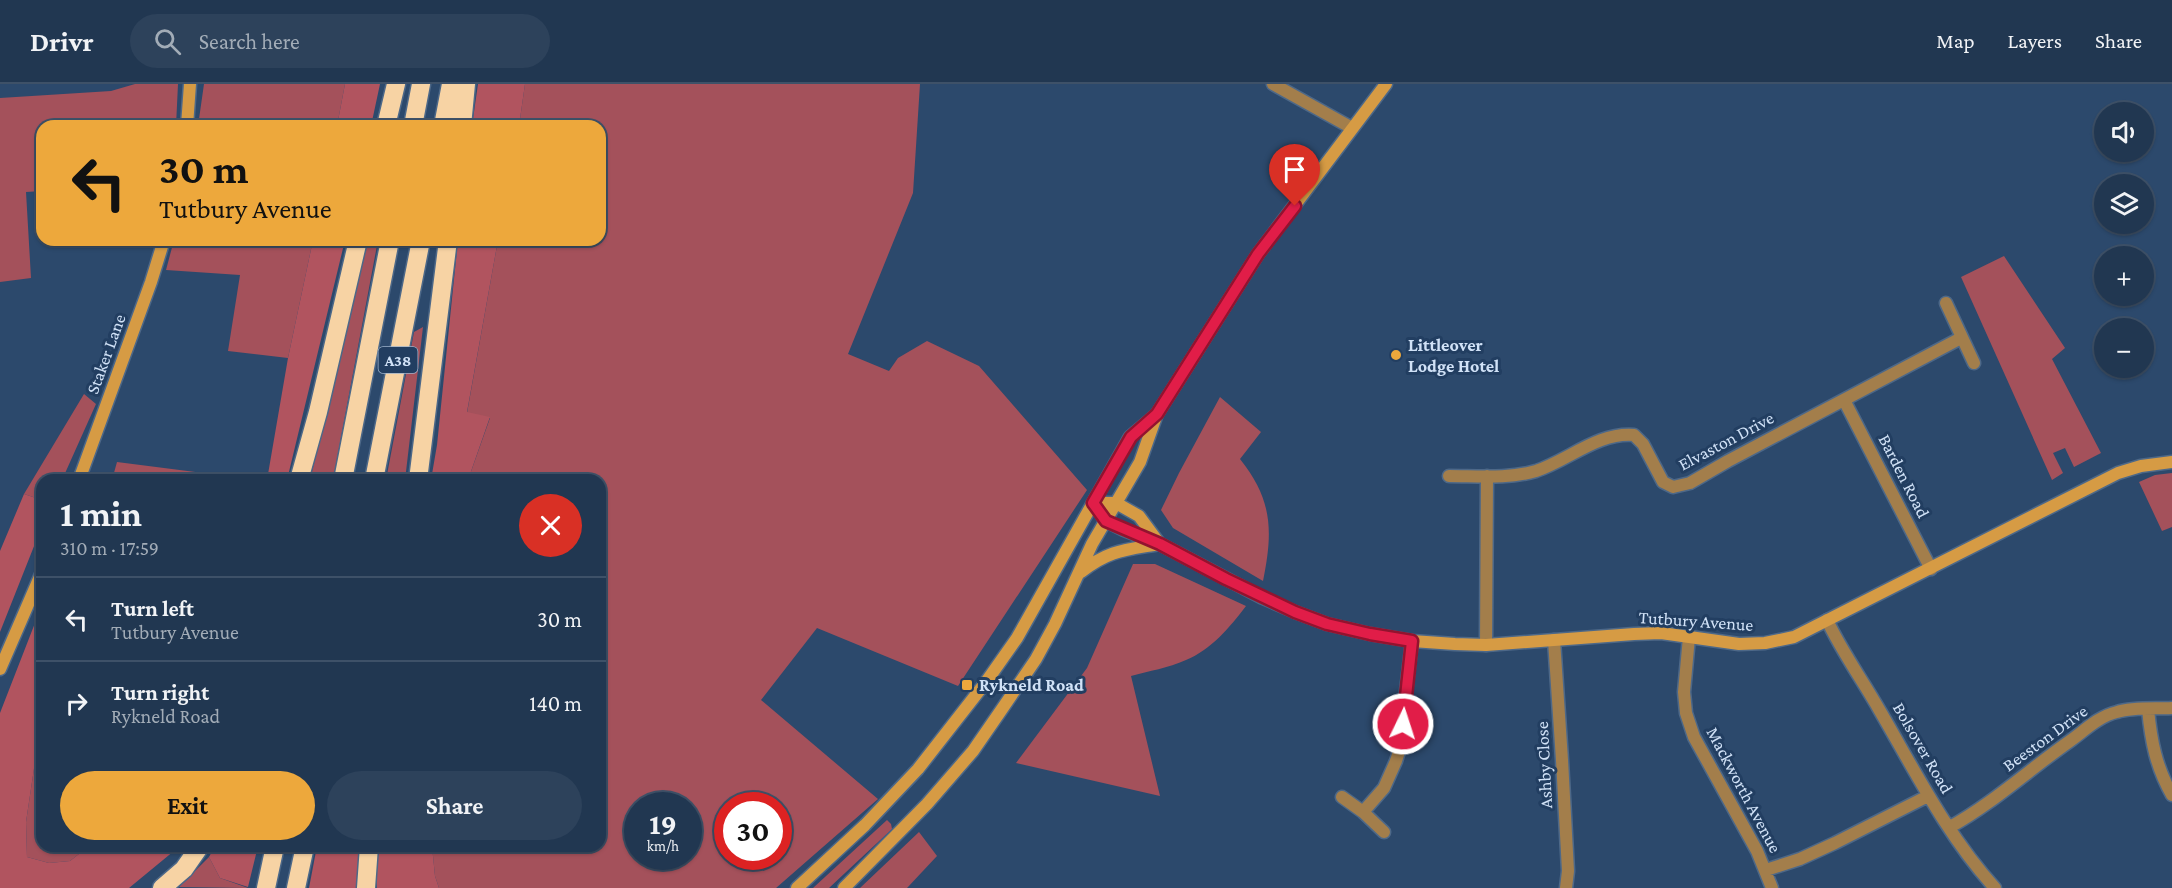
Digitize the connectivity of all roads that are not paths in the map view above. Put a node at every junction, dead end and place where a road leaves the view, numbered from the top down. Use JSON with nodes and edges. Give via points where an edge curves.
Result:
{"nodes":[{"id":1,"x":190,"y":84,"type":"edge"},
{"id":2,"x":396,"y":84,"type":"edge"},
{"id":3,"x":422,"y":84,"type":"edge"},
{"id":4,"x":451,"y":84,"type":"edge"},
{"id":5,"x":466,"y":84,"type":"edge"},
{"id":6,"x":1273,"y":84,"type":"edge"},
{"id":7,"x":1386,"y":84,"type":"edge"},
{"id":8,"x":187,"y":120,"type":"edge"},
{"id":9,"x":387,"y":120,"type":"edge"},
{"id":10,"x":414,"y":120,"type":"edge"},
{"id":11,"x":444,"y":120,"type":"edge"},
{"id":12,"x":463,"y":120,"type":"edge"},
{"id":13,"x":1353,"y":128,"type":"junction"},
{"id":14,"x":162,"y":246,"type":"edge"},
{"id":15,"x":357,"y":246,"type":"edge"},
{"id":16,"x":389,"y":246,"type":"edge"},
{"id":17,"x":420,"y":246,"type":"edge"},
{"id":18,"x":447,"y":246,"type":"edge"},
{"id":19,"x":1946,"y":303,"type":"dead end"},
{"id":20,"x":1961,"y":338,"type":"junction"},
{"id":21,"x":1974,"y":363,"type":"dead end"},
{"id":22,"x":1844,"y":400,"type":"junction"},
{"id":23,"x":1157,"y":414,"type":"junction"},
{"id":24,"x":2172,"y":462,"type":"edge"},
{"id":25,"x":81,"y":474,"type":"edge"},
{"id":26,"x":301,"y":474,"type":"edge"},
{"id":27,"x":345,"y":474,"type":"edge"},
{"id":28,"x":375,"y":474,"type":"edge"},
{"id":29,"x":419,"y":474,"type":"edge"},
{"id":30,"x":1449,"y":476,"type":"dead end"},
{"id":31,"x":1487,"y":476,"type":"junction"},
{"id":32,"x":1093,"y":503,"type":"junction"},
{"id":33,"x":1116,"y":503,"type":"junction"},
{"id":34,"x":1106,"y":521,"type":"junction"},
{"id":35,"x":1160,"y":544,"type":"junction"},
{"id":36,"x":1931,"y":568,"type":"junction"},
{"id":37,"x":1080,"y":573,"type":"junction"},
{"id":38,"x":36,"y":586,"type":"edge"},
{"id":39,"x":1827,"y":620,"type":"junction"},
{"id":40,"x":1689,"y":637,"type":"junction"},
{"id":41,"x":1554,"y":640,"type":"junction"},
{"id":42,"x":1412,"y":641,"type":"junction"},
{"id":43,"x":1486,"y":645,"type":"junction"},
{"id":44,"x":0,"y":669,"type":"edge"},
{"id":45,"x":2172,"y":708,"type":"edge"},
{"id":46,"x":2148,"y":709,"type":"junction"},
{"id":47,"x":2172,"y":795,"type":"edge"},
{"id":48,"x":1928,"y":796,"type":"junction"},
{"id":49,"x":1342,"y":797,"type":"dead end"},
{"id":50,"x":1363,"y":812,"type":"junction"},
{"id":51,"x":1950,"y":827,"type":"junction"},
{"id":52,"x":1384,"y":832,"type":"dead end"},
{"id":53,"x":196,"y":852,"type":"edge"},
{"id":54,"x":274,"y":852,"type":"edge"},
{"id":55,"x":304,"y":852,"type":"edge"},
{"id":56,"x":369,"y":852,"type":"edge"},
{"id":57,"x":1766,"y":870,"type":"junction"},
{"id":58,"x":162,"y":888,"type":"edge"},
{"id":59,"x":266,"y":888,"type":"edge"},
{"id":60,"x":296,"y":888,"type":"edge"},
{"id":61,"x":366,"y":888,"type":"edge"},
{"id":62,"x":797,"y":888,"type":"edge"},
{"id":63,"x":844,"y":888,"type":"edge"},
{"id":64,"x":1566,"y":888,"type":"edge"},
{"id":65,"x":1772,"y":888,"type":"edge"},
{"id":66,"x":1995,"y":888,"type":"edge"}],
"edges":[{"from":1,"to":8,"type":"street"},
{"from":2,"to":9,"type":"highway"},
{"from":3,"to":10,"type":"highway"},
{"from":4,"to":11,"type":"highway"},
{"from":5,"to":12,"type":"highway"},
{"from":6,"to":13,"type":"street"},
{"from":7,"to":13,"type":"street"},
{"from":13,"to":23,"type":"street","via":[[1258,254]]},
{"from":14,"to":25,"type":"street","name":"Staker Lane"},
{"from":15,"to":26,"type":"highway"},
{"from":16,"to":27,"type":"highway","number":"A38"},
{"from":17,"to":28,"type":"highway","number":"A38"},
{"from":18,"to":29,"type":"highway"},
{"from":19,"to":20,"type":"street"},
{"from":20,"to":21,"type":"street"},
{"from":20,"to":22,"type":"street","name":"Elvaston Drive"},
{"from":22,"to":31,"type":"street","name":"Elvaston Drive","via":[[1690,483],[1673,487],[1663,482],[1643,444],[1628,434],[1603,440],[1534,471]]},
{"from":22,"to":36,"type":"street","name":"Barden Road"},
{"from":23,"to":32,"type":"street","via":[[1131,437]]},
{"from":23,"to":33,"type":"street","via":[[1140,462]]},
{"from":24,"to":36,"type":"street","name":"Tutbury Avenue","via":[[2118,473]]},
{"from":30,"to":31,"type":"street","name":"Elvaston Drive"},
{"from":31,"to":43,"type":"street"},
{"from":32,"to":33,"type":"street"},
{"from":32,"to":34,"type":"street"},
{"from":32,"to":62,"type":"street","via":[[1017,638],[968,706],[918,769],[866,825]]},
{"from":33,"to":34,"type":"street"},
{"from":33,"to":35,"type":"street","name":"Tutbury Avenue","via":[[1139,516]]},
{"from":34,"to":35,"type":"street","name":"Tutbury Avenue"},
{"from":34,"to":37,"type":"street"},
{"from":35,"to":37,"type":"street","via":[[1111,552]]},
{"from":35,"to":42,"type":"street","name":"Tutbury Avenue","via":[[1295,612],[1327,624]]},
{"from":36,"to":39,"type":"street","name":"Tutbury Avenue"},
{"from":37,"to":63,"type":"street","via":[[1036,659],[973,751]]},
{"from":38,"to":44,"type":"street"},
{"from":39,"to":40,"type":"street","name":"Tutbury Avenue","via":[[1794,637],[1765,643],[1739,644]]},
{"from":39,"to":48,"type":"street","name":"Bolsover Road"},
{"from":40,"to":41,"type":"street","name":"Tutbury Avenue","via":[[1661,633]]},
{"from":40,"to":57,"type":"street","name":"Mackworth Avenue","via":[[1683,692],[1686,713],[1694,737]]},
{"from":41,"to":43,"type":"street","name":"Tutbury Avenue"},
{"from":41,"to":64,"type":"street","name":"Ashby Close"},
{"from":42,"to":43,"type":"street","name":"Tutbury Avenue"},
{"from":42,"to":50,"type":"street","via":[[1403,739],[1384,788]]},
{"from":45,"to":46,"type":"street","name":"Beeston Drive"},
{"from":46,"to":47,"type":"street","via":[[2154,754]]},
{"from":46,"to":51,"type":"street","name":"Beeston Drive","via":[[2114,712],[2098,721]]},
{"from":48,"to":51,"type":"street","name":"Bolsover Road"},
{"from":48,"to":57,"type":"street","via":[[1800,859]]},
{"from":49,"to":50,"type":"street"},
{"from":50,"to":52,"type":"street"},
{"from":51,"to":66,"type":"street","name":"Bolsover Road","via":[[1964,852]]},
{"from":53,"to":58,"type":"highway","via":[[184,869]]},
{"from":54,"to":59,"type":"highway"},
{"from":55,"to":60,"type":"highway"},
{"from":56,"to":61,"type":"highway"},
{"from":57,"to":65,"type":"street","name":"Mackworth Avenue"}]}
